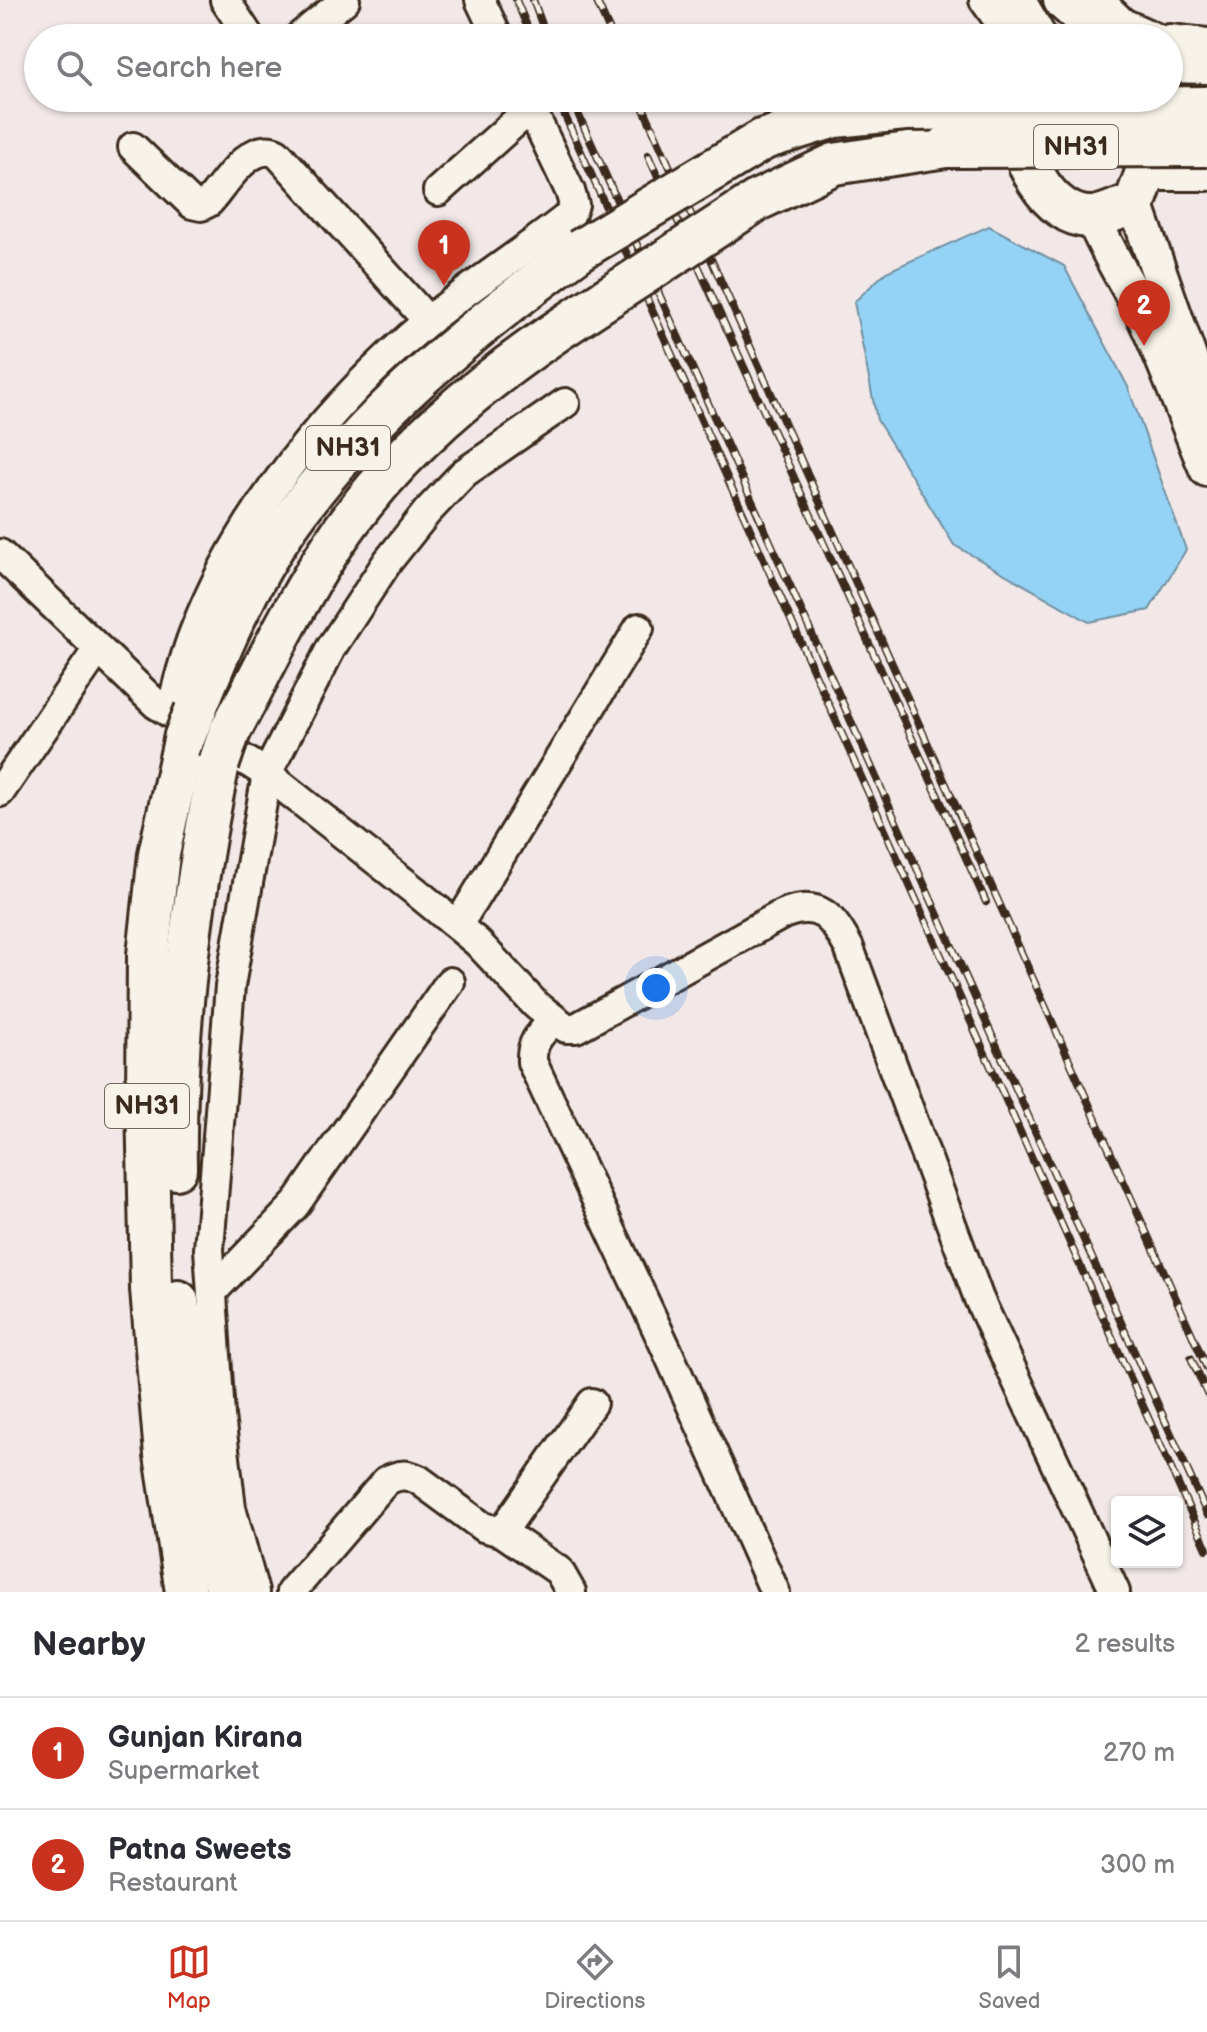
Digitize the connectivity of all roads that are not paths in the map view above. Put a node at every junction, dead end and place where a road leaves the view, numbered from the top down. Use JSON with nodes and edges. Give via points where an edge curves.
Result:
{"nodes":[{"id":1,"x":225,"y":0,"type":"edge"},
{"id":2,"x":345,"y":0,"type":"edge"},
{"id":3,"x":480,"y":0,"type":"edge"},
{"id":4,"x":984,"y":0,"type":"edge"},
{"id":5,"x":1014,"y":0,"type":"edge"},
{"id":6,"x":1064,"y":0,"type":"edge"},
{"id":7,"x":1099,"y":0,"type":"edge"},
{"id":8,"x":241,"y":24,"type":"edge"},
{"id":9,"x":315,"y":24,"type":"edge"},
{"id":10,"x":491,"y":24,"type":"edge"},
{"id":11,"x":1001,"y":24,"type":"edge"},
{"id":12,"x":1028,"y":24,"type":"edge"},
{"id":13,"x":1091,"y":24,"type":"edge"},
{"id":14,"x":1125,"y":24,"type":"edge"},
{"id":15,"x":1183,"y":40,"type":"edge"},
{"id":16,"x":1207,"y":43,"type":"edge"},
{"id":17,"x":1183,"y":62,"type":"edge"},
{"id":18,"x":1207,"y":63,"type":"edge"},
{"id":19,"x":1183,"y":107,"type":"edge"},
{"id":20,"x":1207,"y":107,"type":"edge"},
{"id":21,"x":520,"y":112,"type":"edge"},
{"id":22,"x":533,"y":112,"type":"edge"},
{"id":23,"x":885,"y":112,"type":"edge"},
{"id":24,"x":1021,"y":112,"type":"edge"},
{"id":25,"x":1150,"y":112,"type":"edge"},
{"id":26,"x":1207,"y":146,"type":"edge"},
{"id":27,"x":133,"y":147,"type":"dead end"},
{"id":28,"x":1207,"y":170,"type":"edge"},
{"id":29,"x":1141,"y":186,"type":"junction"},
{"id":30,"x":438,"y":191,"type":"dead end"},
{"id":31,"x":1093,"y":217,"type":"junction"},
{"id":32,"x":428,"y":321,"type":"junction"},
{"id":33,"x":565,"y":403,"type":"dead end"},
{"id":34,"x":1207,"y":408,"type":"edge"},
{"id":35,"x":1207,"y":469,"type":"edge"},
{"id":36,"x":0,"y":554,"type":"edge"},
{"id":37,"x":639,"y":628,"type":"dead end"},
{"id":38,"x":98,"y":649,"type":"junction"},
{"id":39,"x":183,"y":720,"type":"junction"},
{"id":40,"x":267,"y":774,"type":"junction"},
{"id":41,"x":0,"y":792,"type":"edge"},
{"id":42,"x":458,"y":925,"type":"junction"},
{"id":43,"x":450,"y":982,"type":"dead end"},
{"id":44,"x":553,"y":1021,"type":"junction"},
{"id":45,"x":212,"y":1292,"type":"junction"},
{"id":46,"x":592,"y":1403,"type":"dead end"},
{"id":47,"x":185,"y":1477,"type":"junction"},
{"id":48,"x":502,"y":1532,"type":"junction"},
{"id":49,"x":186,"y":1592,"type":"edge"},
{"id":50,"x":227,"y":1592,"type":"edge"},
{"id":51,"x":254,"y":1592,"type":"edge"},
{"id":52,"x":291,"y":1592,"type":"edge"},
{"id":53,"x":571,"y":1592,"type":"edge"},
{"id":54,"x":775,"y":1592,"type":"edge"},
{"id":55,"x":1115,"y":1592,"type":"edge"}],
"edges":[{"from":1,"to":8,"type":"street"},
{"from":2,"to":9,"type":"street"},
{"from":3,"to":10,"type":"street"},
{"from":4,"to":11,"type":"street"},
{"from":5,"to":12,"type":"highway"},
{"from":6,"to":13,"type":"highway"},
{"from":7,"to":14,"type":"street"},
{"from":15,"to":16,"type":"street"},
{"from":17,"to":18,"type":"highway"},
{"from":19,"to":20,"type":"highway","number":"NH31","bridge":true},
{"from":21,"to":30,"type":"street"},
{"from":22,"to":32,"type":"street","via":[[570,191],[570,215]]},
{"from":23,"to":39,"type":"highway","number":"NH31","bridge":true,"via":[[835,117],[764,139],[580,250],[483,320],[354,440],[287,526]]},
{"from":24,"to":31,"type":"highway","via":[[1023,154],[1037,179],[1051,198],[1076,214]]},
{"from":25,"to":29,"type":"highway","via":[[1152,155]]},
{"from":26,"to":47,"type":"highway","number":"NH31","bridge":true,"via":[[946,147],[834,164],[758,200],[584,313],[492,378],[393,468],[328,553],[224,747],[198,863],[175,1102],[176,1290]]},
{"from":27,"to":32,"type":"street","via":[[192,204],[201,206],[249,156],[261,150],[277,153]]},
{"from":28,"to":29,"type":"highway"},
{"from":29,"to":31,"type":"highway"},
{"from":29,"to":34,"type":"main road"},
{"from":31,"to":35,"type":"main road","via":[[1150,328]]},
{"from":32,"to":39,"type":"street","via":[[344,402],[295,460],[241,538],[195,630]]},
{"from":33,"to":40,"type":"street","via":[[464,473],[427,512],[331,648]]},
{"from":36,"to":38,"type":"street"},
{"from":37,"to":42,"type":"street"},
{"from":38,"to":39,"type":"street","via":[[142,691]]},
{"from":38,"to":41,"type":"street"},
{"from":39,"to":40,"type":"street"},
{"from":39,"to":47,"type":"highway","number":"NH31","via":[[148,955],[147,1099],[151,1289],[165,1455]]},
{"from":40,"to":42,"type":"street"},
{"from":40,"to":45,"type":"street","via":[[230,986],[209,1249]]},
{"from":42,"to":44,"type":"street"},
{"from":43,"to":45,"type":"street","via":[[295,1205]]},
{"from":44,"to":54,"type":"street","via":[[537,1037],[532,1062]]},
{"from":44,"to":55,"type":"street","via":[[576,1028],[796,909],[823,910],[832,918],[849,948],[979,1299]]},
{"from":45,"to":51,"type":"street","via":[[231,1508]]},
{"from":46,"to":48,"type":"street"},
{"from":47,"to":49,"type":"highway","number":"NH31"},
{"from":47,"to":50,"type":"highway","number":"NH31"},
{"from":48,"to":52,"type":"street","via":[[483,1527],[419,1480],[396,1475]]},
{"from":48,"to":53,"type":"street","via":[[559,1571]]}]}
